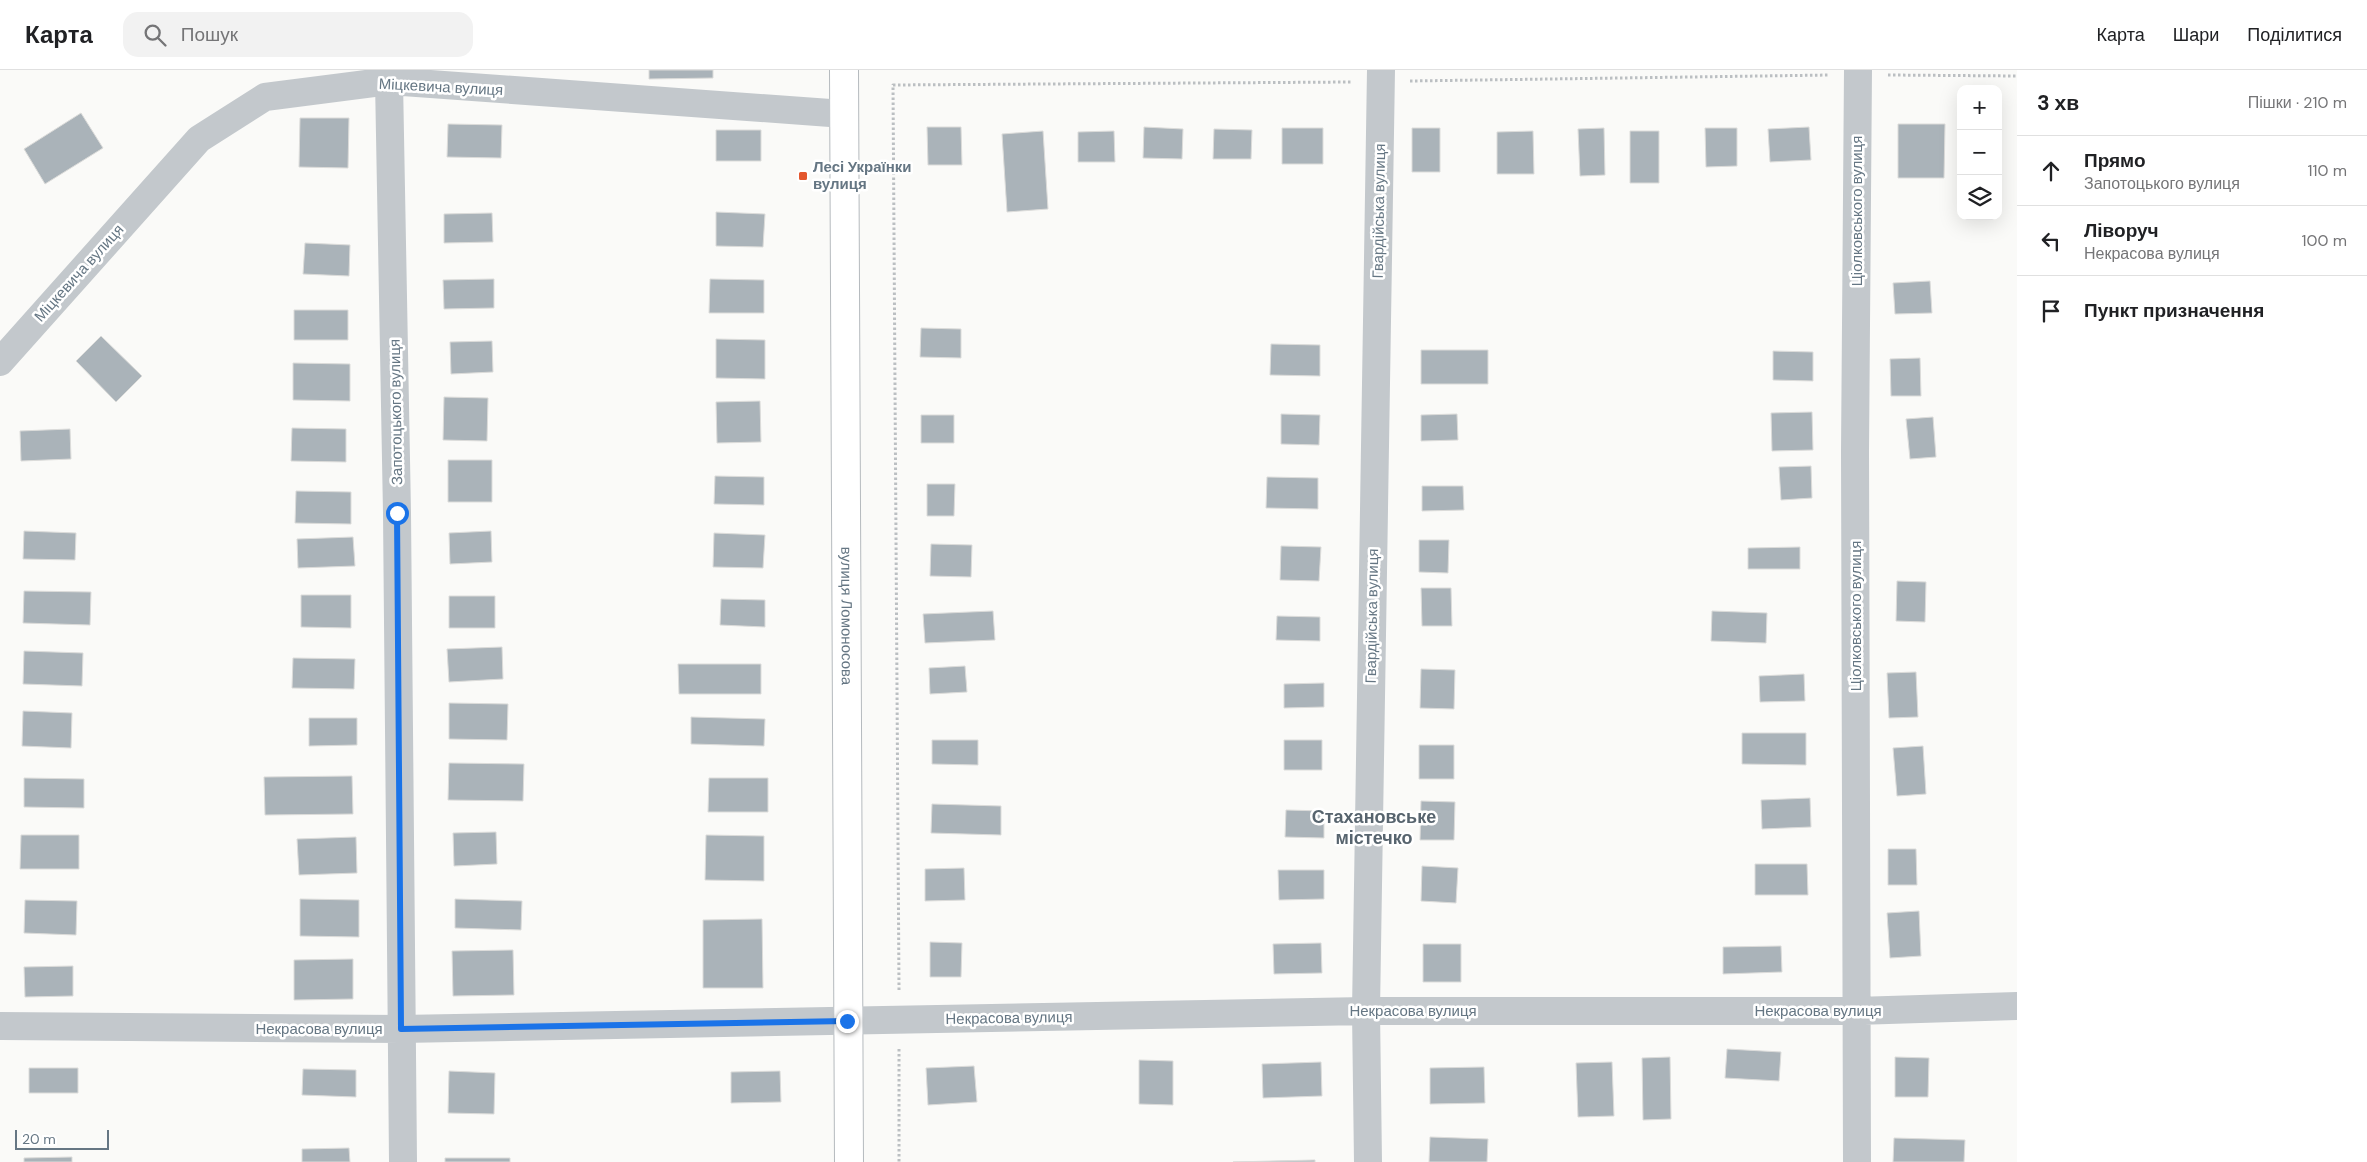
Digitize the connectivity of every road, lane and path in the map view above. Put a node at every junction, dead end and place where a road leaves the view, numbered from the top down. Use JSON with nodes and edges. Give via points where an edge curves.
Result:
{"nodes":[{"id":1,"x":844,"y":70,"type":"edge"},
{"id":2,"x":1858,"y":72,"type":"edge"},
{"id":3,"x":1381,"y":76,"type":"edge"},
{"id":4,"x":2017,"y":76,"type":"edge"},
{"id":5,"x":390,"y":82,"type":"junction"},
{"id":6,"x":844,"y":114,"type":"junction"},
{"id":7,"x":0,"y":362,"type":"edge"},
{"id":8,"x":2017,"y":1006,"type":"edge"},
{"id":9,"x":1366,"y":1010,"type":"junction"},
{"id":10,"x":1856,"y":1011,"type":"junction"},
{"id":11,"x":899,"y":1020,"type":"junction"},
{"id":12,"x":847,"y":1021,"type":"junction"},
{"id":13,"x":0,"y":1026,"type":"edge"},
{"id":14,"x":401,"y":1029,"type":"junction"},
{"id":15,"x":403,"y":1162,"type":"edge"},
{"id":16,"x":849,"y":1162,"type":"edge"},
{"id":17,"x":899,"y":1162,"type":"edge"},
{"id":18,"x":1368,"y":1162,"type":"edge"},
{"id":19,"x":1857,"y":1162,"type":"edge"}],
"edges":[{"from":1,"to":6,"type":"main road","name":"вулиця Ломоносова"},
{"from":2,"to":3,"type":"path"},
{"from":2,"to":4,"type":"path"},
{"from":2,"to":10,"type":"street","name":"Ціолковського вулиця"},
{"from":3,"to":9,"type":"street","name":"Гвардійська вулиця"},
{"from":3,"to":11,"type":"path","via":[[893,85]]},
{"from":5,"to":6,"type":"street","name":"Міцкевича вулиця"},
{"from":5,"to":7,"type":"street","name":"Міцкевича вулиця","via":[[265,97],[199,139]]},
{"from":5,"to":14,"type":"street","name":"Запотоцького вулиця"},
{"from":6,"to":12,"type":"main road","name":"вулиця Ломоносова"},
{"from":8,"to":10,"type":"street","name":"Некрасова вулиця"},
{"from":9,"to":10,"type":"street","name":"Некрасова вулиця"},
{"from":9,"to":11,"type":"street","name":"Некрасова вулиця"},
{"from":9,"to":18,"type":"street","name":"Гвардійська вулиця"},
{"from":10,"to":19,"type":"street","name":"Ціолковського вулиця"},
{"from":11,"to":12,"type":"street","name":"Некрасова вулиця"},
{"from":11,"to":17,"type":"path"},
{"from":12,"to":14,"type":"street","name":"Некрасова вулиця"},
{"from":12,"to":16,"type":"main road","name":"вулиця Ломоносова"},
{"from":13,"to":14,"type":"street","name":"Некрасова вулиця"},
{"from":14,"to":15,"type":"street","name":"Запотоцького вулиця"}]}
